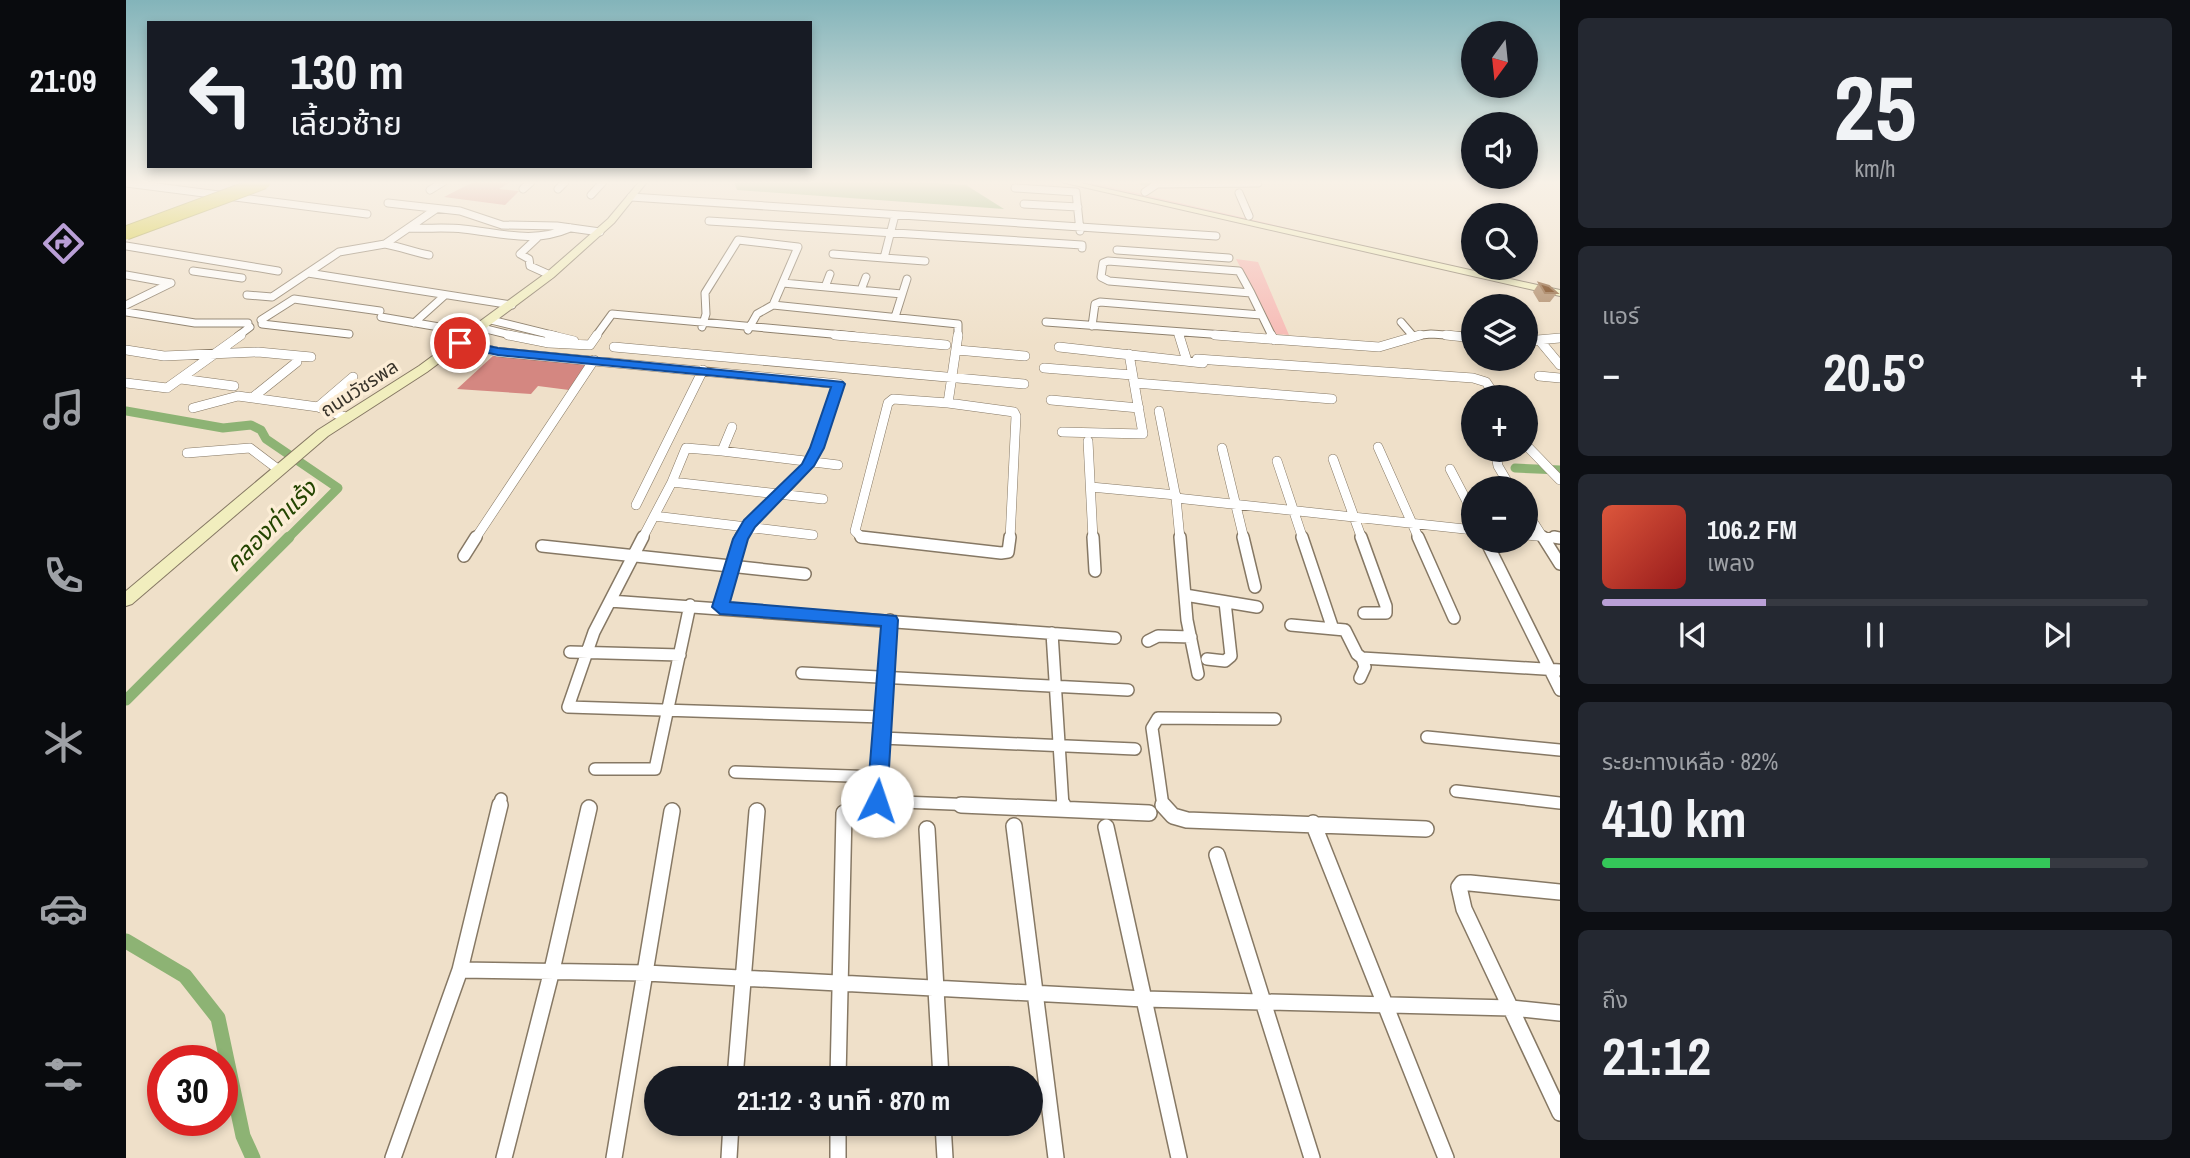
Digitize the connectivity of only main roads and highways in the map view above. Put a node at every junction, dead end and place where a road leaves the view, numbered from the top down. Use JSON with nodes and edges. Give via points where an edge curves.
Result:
{"nodes":[{"id":1,"x":595,"y":236,"type":"edge"},
{"id":2,"x":1298,"y":236,"type":"edge"},
{"id":3,"x":1338,"y":236,"type":"edge"},
{"id":4,"x":1461,"y":264,"type":"edge"},
{"id":5,"x":1533,"y":280,"type":"edge"},
{"id":6,"x":1560,"y":286,"type":"edge"},
{"id":7,"x":1560,"y":293,"type":"edge"},
{"id":8,"x":126,"y":600,"type":"edge"}],
"edges":[{"from":1,"to":8,"type":"main road","name":"ถนนวัชรพล","via":[[460,343],[345,417]]},
{"from":2,"to":7,"type":"main road"},
{"from":3,"to":4,"type":"main road"},
{"from":5,"to":6,"type":"main road"}]}
